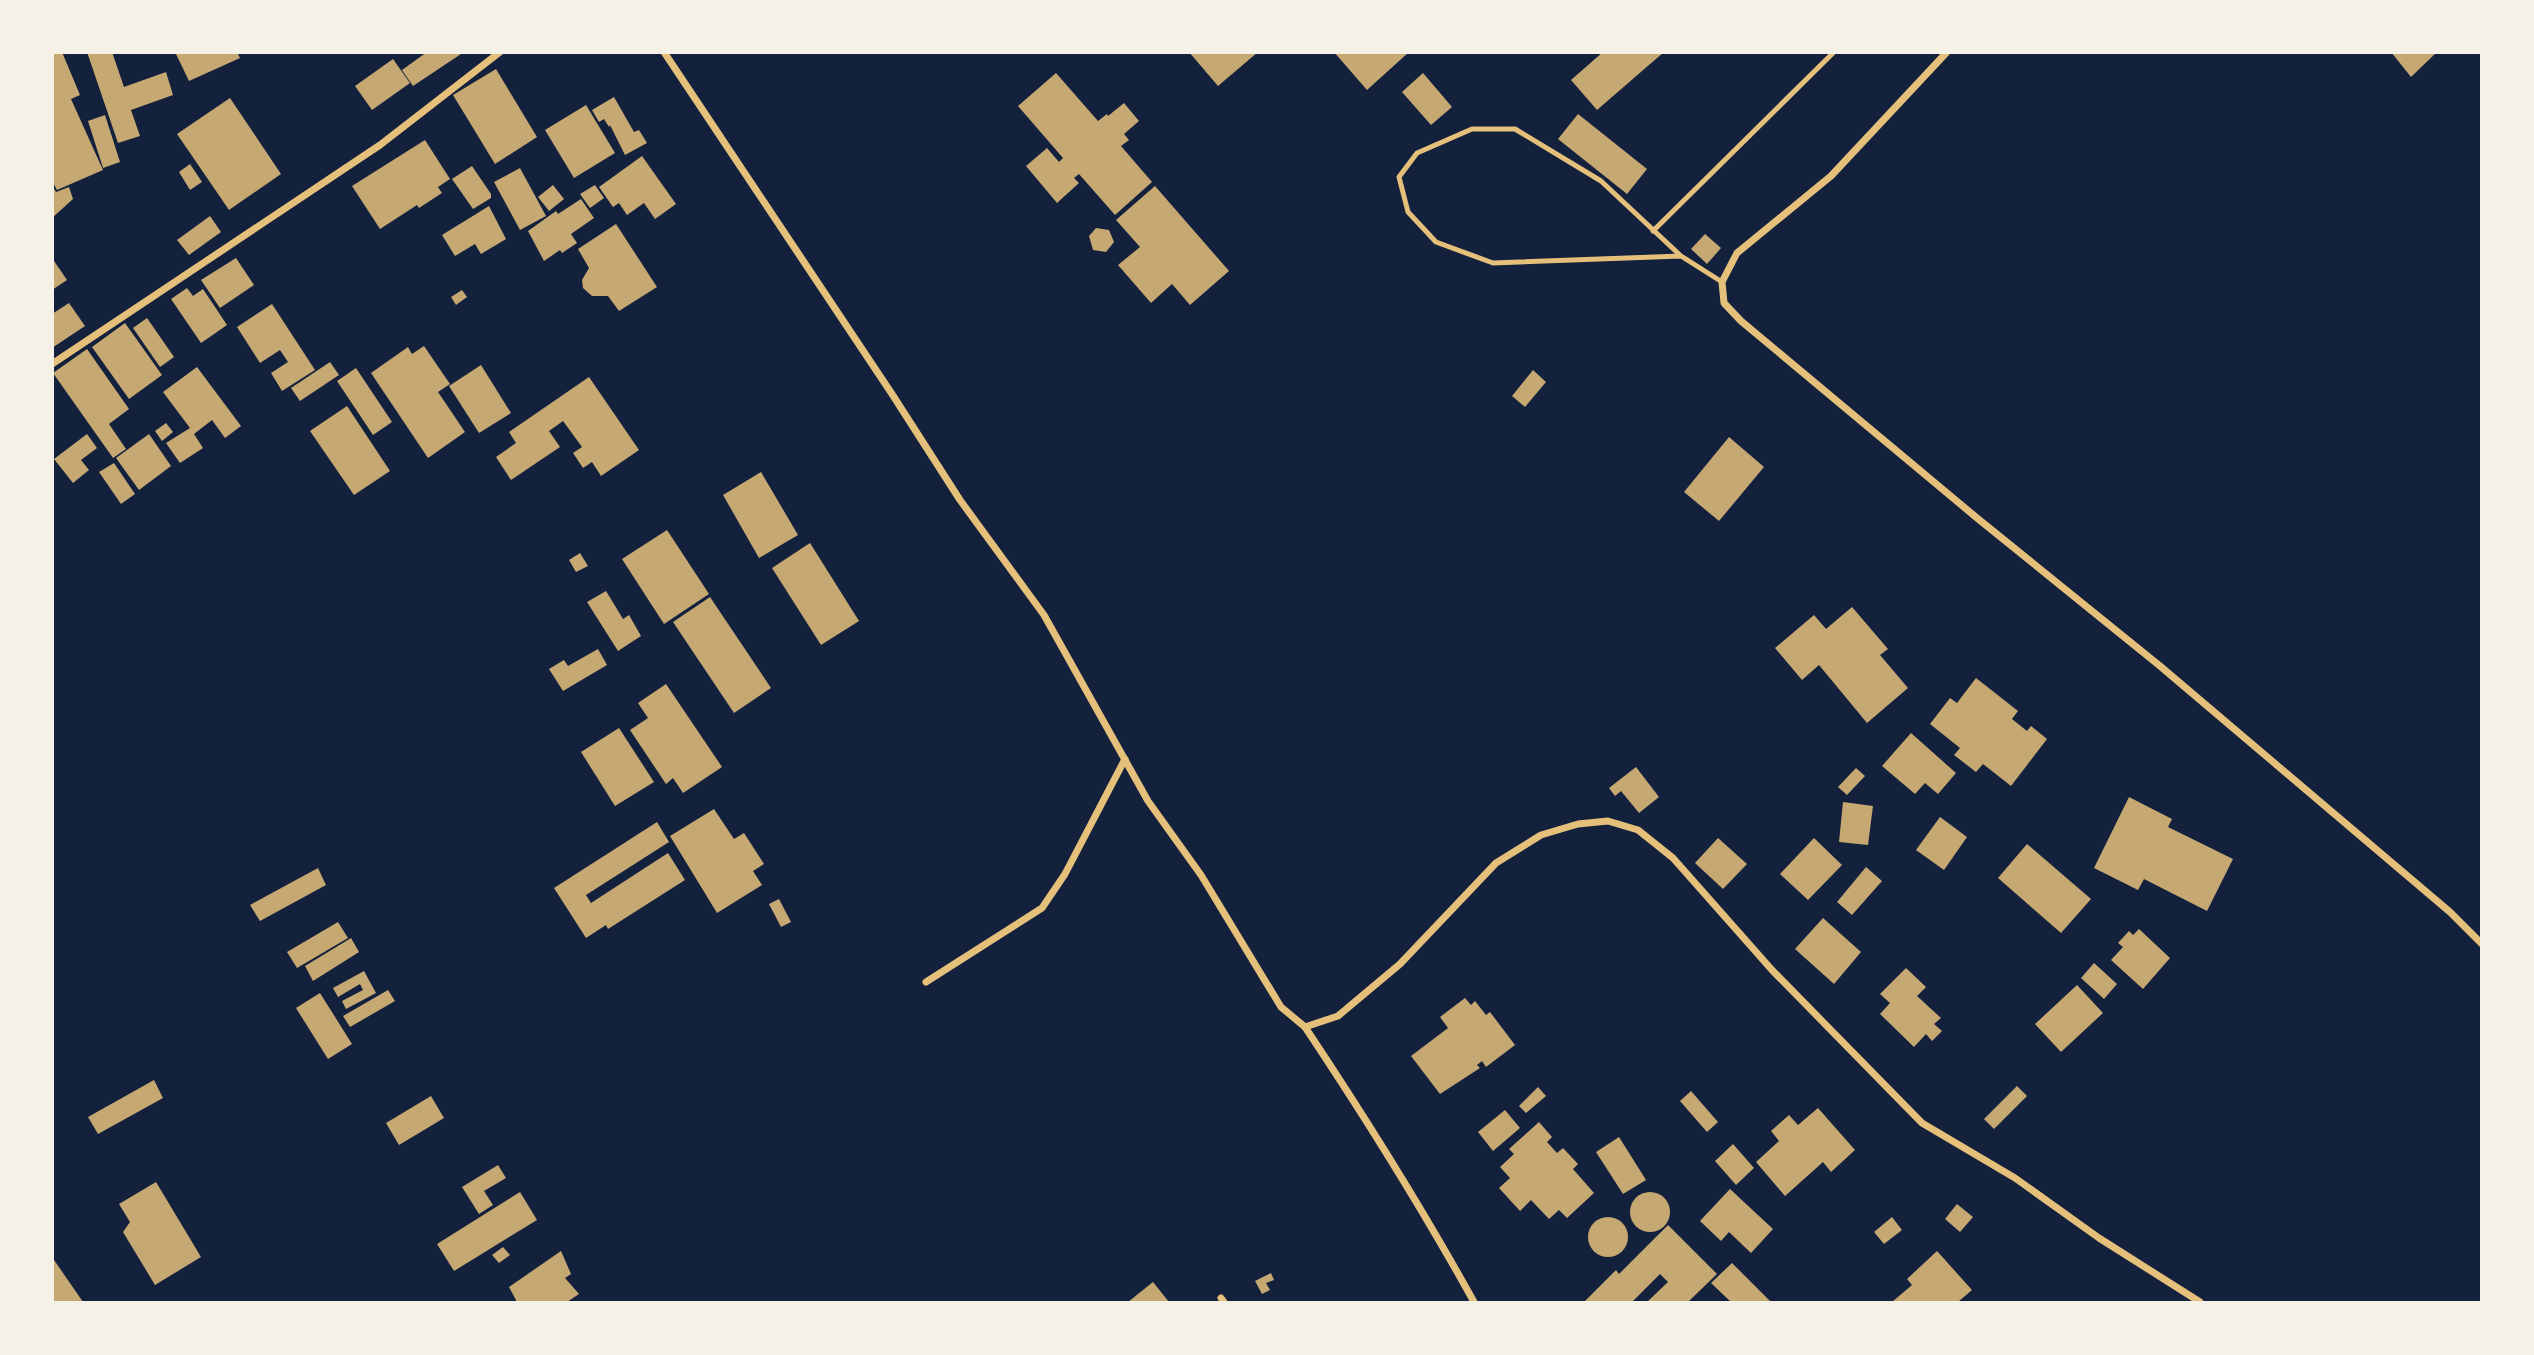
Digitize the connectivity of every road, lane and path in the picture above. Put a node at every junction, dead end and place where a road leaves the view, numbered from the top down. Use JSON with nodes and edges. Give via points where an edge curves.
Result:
{"nodes":[{"id":1,"x":500,"y":52,"type":"edge"},
{"id":2,"x":664,"y":52,"type":"edge"},
{"id":3,"x":1834,"y":52,"type":"edge"},
{"id":4,"x":1947,"y":52,"type":"edge"},
{"id":5,"x":1653,"y":231,"type":"junction"},
{"id":6,"x":1681,"y":256,"type":"junction"},
{"id":7,"x":1722,"y":282,"type":"junction"},
{"id":8,"x":52,"y":364,"type":"edge"},
{"id":9,"x":1125,"y":759,"type":"junction"},
{"id":10,"x":2482,"y":944,"type":"edge"},
{"id":11,"x":926,"y":982,"type":"dead end"},
{"id":12,"x":1305,"y":1027,"type":"junction"},
{"id":13,"x":1474,"y":1303,"type":"edge"},
{"id":14,"x":2200,"y":1303,"type":"edge"}],
"edges":[{"from":1,"to":8,"type":"street","via":[[380,145]]},
{"from":2,"to":9,"type":"street","via":[[960,500],[1044,615]]},
{"from":3,"to":5,"type":"lane"},
{"from":4,"to":7,"type":"street","via":[[1831,176],[1737,253]]},
{"from":5,"to":6,"type":"lane"},
{"from":5,"to":6,"type":"lane","via":[[1601,181],[1515,129],[1472,129],[1417,153],[1399,177],[1408,212],[1436,242],[1493,263]]},
{"from":6,"to":7,"type":"lane"},
{"from":7,"to":10,"type":"street","via":[[1724,303],[1741,321],[2160,666]]},
{"from":9,"to":11,"type":"street","via":[[1065,874],[1042,908]]},
{"from":9,"to":12,"type":"street","via":[[1282,1007]]},
{"from":12,"to":13,"type":"street","via":[[1375,1132]]},
{"from":12,"to":14,"type":"street","via":[[1338,1016],[1400,964],[1496,863],[1541,835],[1608,821],[1638,830],[1673,858],[1772,970],[1922,1123],[2015,1178]]}]}
